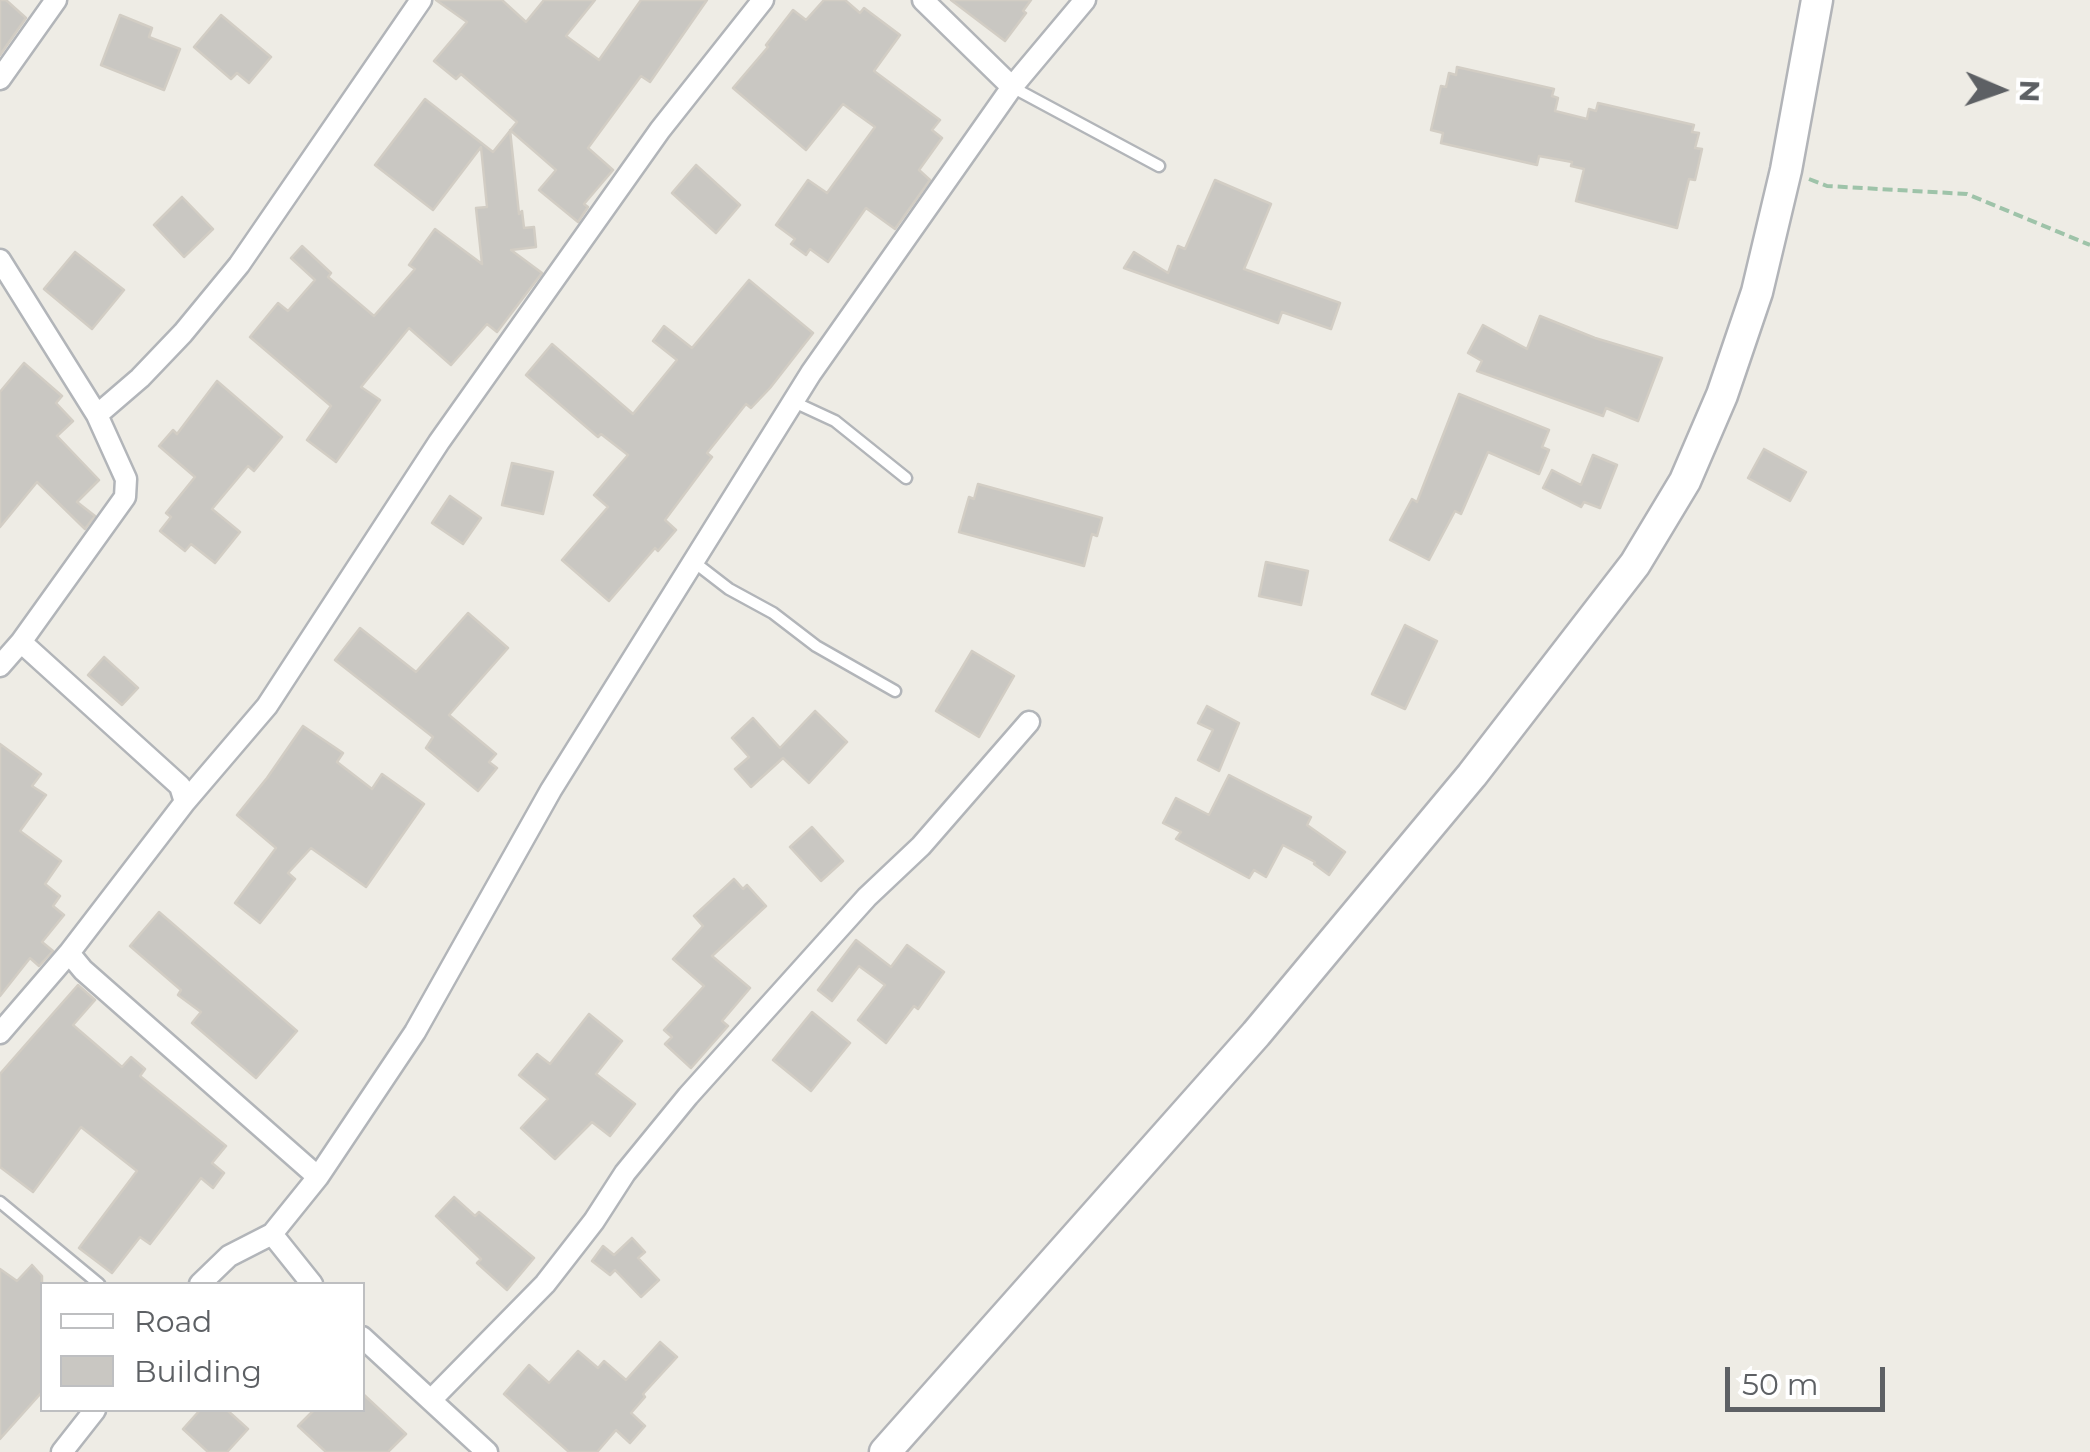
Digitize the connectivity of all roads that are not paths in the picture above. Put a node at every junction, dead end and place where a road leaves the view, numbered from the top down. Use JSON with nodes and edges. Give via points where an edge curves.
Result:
{"nodes":[{"id":1,"x":56,"y":0,"type":"edge"},
{"id":2,"x":420,"y":0,"type":"edge"},
{"id":3,"x":763,"y":0,"type":"edge"},
{"id":4,"x":923,"y":0,"type":"edge"},
{"id":5,"x":1085,"y":0,"type":"edge"},
{"id":6,"x":1818,"y":0,"type":"edge"},
{"id":7,"x":0,"y":79,"type":"edge"},
{"id":8,"x":1012,"y":87,"type":"junction"},
{"id":9,"x":1160,"y":166,"type":"dead end"},
{"id":10,"x":2,"y":270,"type":"edge"},
{"id":11,"x":794,"y":402,"type":"junction"},
{"id":12,"x":97,"y":415,"type":"junction"},
{"id":13,"x":906,"y":478,"type":"dead end"},
{"id":14,"x":693,"y":562,"type":"junction"},
{"id":15,"x":21,"y":642,"type":"junction"},
{"id":16,"x":0,"y":666,"type":"edge"},
{"id":17,"x":895,"y":690,"type":"dead end"},
{"id":18,"x":1029,"y":722,"type":"dead end"},
{"id":19,"x":184,"y":802,"type":"junction"},
{"id":20,"x":69,"y":953,"type":"junction"},
{"id":21,"x":0,"y":1033,"type":"edge"},
{"id":22,"x":318,"y":1177,"type":"junction"},
{"id":23,"x":0,"y":1202,"type":"edge"},
{"id":24,"x":272,"y":1234,"type":"junction"},
{"id":25,"x":97,"y":1282,"type":"edge"},
{"id":26,"x":202,"y":1282,"type":"edge"},
{"id":27,"x":310,"y":1282,"type":"edge"},
{"id":28,"x":365,"y":1340,"type":"edge"},
{"id":29,"x":432,"y":1400,"type":"junction"},
{"id":30,"x":93,"y":1412,"type":"edge"},
{"id":31,"x":62,"y":1452,"type":"edge"},
{"id":32,"x":487,"y":1452,"type":"edge"},
{"id":33,"x":885,"y":1452,"type":"edge"}],
"edges":[{"from":1,"to":7,"type":"street"},
{"from":2,"to":12,"type":"street","via":[[239,265],[183,333]]},
{"from":3,"to":19,"type":"street","via":[[660,130],[440,442],[267,706]]},
{"from":4,"to":8,"type":"street"},
{"from":5,"to":8,"type":"street"},
{"from":6,"to":33,"type":"main road","via":[[1756,292],[1685,481],[1635,564],[1472,775],[1256,1034]]},
{"from":8,"to":9,"type":"lane"},
{"from":8,"to":11,"type":"street"},
{"from":10,"to":12,"type":"street"},
{"from":11,"to":13,"type":"lane","via":[[835,420]]},
{"from":11,"to":14,"type":"street"},
{"from":12,"to":15,"type":"street","via":[[126,479],[126,497]]},
{"from":14,"to":17,"type":"lane","via":[[816,646]]},
{"from":14,"to":22,"type":"street","via":[[550,790],[415,1032]]},
{"from":15,"to":16,"type":"street"},
{"from":15,"to":19,"type":"street","via":[[180,786]]},
{"from":18,"to":29,"type":"street","via":[[688,1096],[544,1284]]},
{"from":19,"to":20,"type":"street"},
{"from":20,"to":21,"type":"street"},
{"from":20,"to":22,"type":"street"},
{"from":22,"to":24,"type":"street"},
{"from":23,"to":25,"type":"lane"},
{"from":24,"to":26,"type":"street","via":[[228,1256]]},
{"from":24,"to":27,"type":"street"},
{"from":28,"to":29,"type":"street"},
{"from":29,"to":32,"type":"street"},
{"from":30,"to":31,"type":"street"}]}
